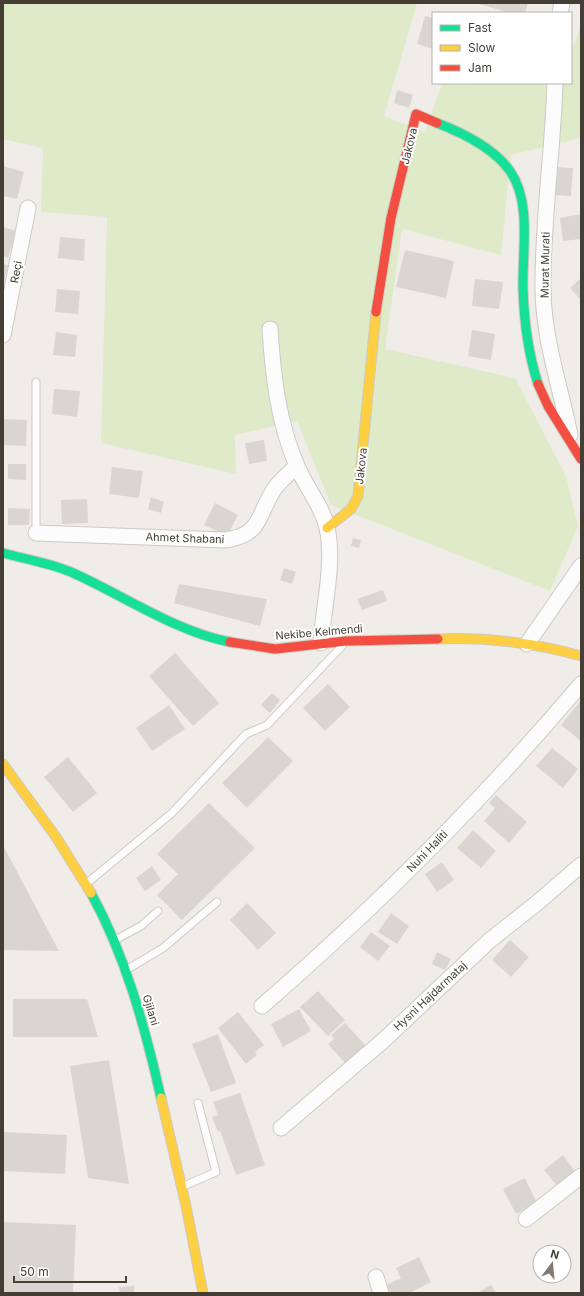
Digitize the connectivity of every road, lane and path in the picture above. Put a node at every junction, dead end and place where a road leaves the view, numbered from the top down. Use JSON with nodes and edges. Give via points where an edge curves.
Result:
{"nodes":[{"id":1,"x":555,"y":84,"type":"edge"},
{"id":2,"x":28,"y":208,"type":"dead end"},
{"id":3,"x":270,"y":329,"type":"dead end"},
{"id":4,"x":3,"y":335,"type":"edge"},
{"id":5,"x":36,"y":382,"type":"dead end"},
{"id":6,"x":572,"y":444,"type":"junction"},
{"id":7,"x":581,"y":459,"type":"edge"},
{"id":8,"x":297,"y":466,"type":"junction"},
{"id":9,"x":327,"y":528,"type":"junction"},
{"id":10,"x":36,"y":533,"type":"joint"},
{"id":11,"x":3,"y":553,"type":"edge"},
{"id":12,"x":581,"y":566,"type":"edge"},
{"id":13,"x":346,"y":641,"type":"junction"},
{"id":14,"x":321,"y":643,"type":"junction"},
{"id":15,"x":527,"y":644,"type":"junction"},
{"id":16,"x":581,"y":656,"type":"edge"},
{"id":17,"x":581,"y":684,"type":"edge"},
{"id":18,"x":3,"y":764,"type":"edge"},
{"id":19,"x":581,"y":865,"type":"edge"},
{"id":20,"x":85,"y":884,"type":"junction"},
{"id":21,"x":217,"y":902,"type":"dead end"},
{"id":22,"x":158,"y":911,"type":"dead end"},
{"id":23,"x":114,"y":941,"type":"junction"},
{"id":24,"x":125,"y":970,"type":"junction"},
{"id":25,"x":262,"y":1006,"type":"dead end"},
{"id":26,"x":198,"y":1103,"type":"dead end"},
{"id":27,"x":281,"y":1128,"type":"dead end"},
{"id":28,"x":581,"y":1176,"type":"edge"},
{"id":29,"x":182,"y":1187,"type":"junction"},
{"id":30,"x":526,"y":1219,"type":"dead end"},
{"id":31,"x":376,"y":1277,"type":"dead end"},
{"id":32,"x":203,"y":1293,"type":"edge"},
{"id":33,"x":381,"y":1293,"type":"edge"}],
"edges":[{"from":1,"to":6,"type":"street","name":"Murat Murati","via":[[542,284],[552,363],[560,386]]},
{"from":2,"to":4,"type":"street","name":"Reçi"},
{"from":3,"to":8,"type":"street","via":[[274,386],[284,431]]},
{"from":5,"to":10,"type":"lane"},
{"from":6,"to":7,"type":"street","name":"Jakova"},
{"from":6,"to":9,"type":"street","name":"Jakova","via":[[554,419],[541,394],[534,372],[523,289],[522,208],[518,188],[510,171],[497,157],[444,124],[416,114],[391,218],[377,299],[358,496],[351,509]]},
{"from":8,"to":9,"type":"street"},
{"from":8,"to":10,"type":"street","name":"Ahmet Shabani","via":[[275,488],[258,522],[249,533],[238,538],[225,540]]},
{"from":9,"to":14,"type":"street","via":[[329,571]]},
{"from":11,"to":14,"type":"street","name":"Nekibe Kelmendi","via":[[69,571],[168,620],[215,639],[275,649]]},
{"from":12,"to":15,"type":"street"},
{"from":13,"to":14,"type":"street","name":"Nekibe Kelmendi"},
{"from":13,"to":15,"type":"street","name":"Nekibe Kelmendi","via":[[460,638]]},
{"from":13,"to":20,"type":"lane","via":[[267,725],[246,734],[172,813]]},
{"from":15,"to":16,"type":"street","name":"Nekibe Kelmendi"},
{"from":17,"to":25,"type":"street","name":"Nuhi Haliti","via":[[428,852]]},
{"from":18,"to":20,"type":"street","name":"Gjilani","via":[[52,830]]},
{"from":19,"to":27,"type":"street","name":"Hysni Hajdarmataj","via":[[489,941],[385,1039]]},
{"from":20,"to":23,"type":"street","name":"Gjilani"},
{"from":21,"to":24,"type":"lane","via":[[163,948]]},
{"from":22,"to":23,"type":"lane","via":[[142,926]]},
{"from":23,"to":24,"type":"street","name":"Gjilani"},
{"from":24,"to":29,"type":"street","name":"Gjilani","via":[[146,1035]]},
{"from":26,"to":29,"type":"lane","via":[[216,1172]]},
{"from":28,"to":30,"type":"street"},
{"from":29,"to":32,"type":"street","name":"Gjilani"},
{"from":31,"to":33,"type":"street"}]}
